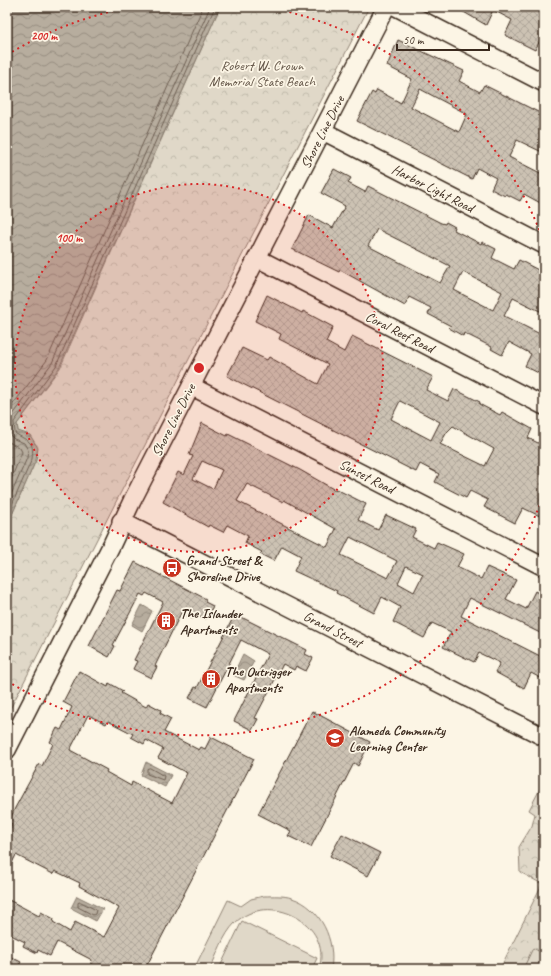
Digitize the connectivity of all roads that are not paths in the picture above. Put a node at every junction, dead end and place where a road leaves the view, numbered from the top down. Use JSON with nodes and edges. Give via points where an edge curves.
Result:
{"nodes":[{"id":1,"x":386,"y":7,"type":"edge"},
{"id":2,"x":396,"y":7,"type":"edge"},
{"id":3,"x":544,"y":83,"type":"edge"},
{"id":4,"x":323,"y":131,"type":"junction"},
{"id":5,"x":544,"y":245,"type":"edge"},
{"id":6,"x":257,"y":258,"type":"junction"},
{"id":7,"x":191,"y":386,"type":"junction"},
{"id":8,"x":544,"y":406,"type":"edge"},
{"id":9,"x":122,"y":521,"type":"junction"},
{"id":10,"x":544,"y":567,"type":"edge"},
{"id":11,"x":544,"y":737,"type":"edge"},
{"id":12,"x":7,"y":750,"type":"edge"}],
"edges":[{"from":1,"to":4,"type":"street","name":"Shore Line Drive"},
{"from":2,"to":3,"type":"street"},
{"from":4,"to":5,"type":"street","name":"Harbor Light Road"},
{"from":4,"to":6,"type":"street","name":"Shore Line Drive"},
{"from":6,"to":7,"type":"street","name":"Shore Line Drive"},
{"from":6,"to":8,"type":"street","name":"Coral Reef Road"},
{"from":7,"to":9,"type":"street","name":"Shore Line Drive"},
{"from":7,"to":10,"type":"street","name":"Sunset Road"},
{"from":9,"to":11,"type":"street","name":"Grand Street"},
{"from":9,"to":12,"type":"street","name":"Shore Line Drive"}]}
